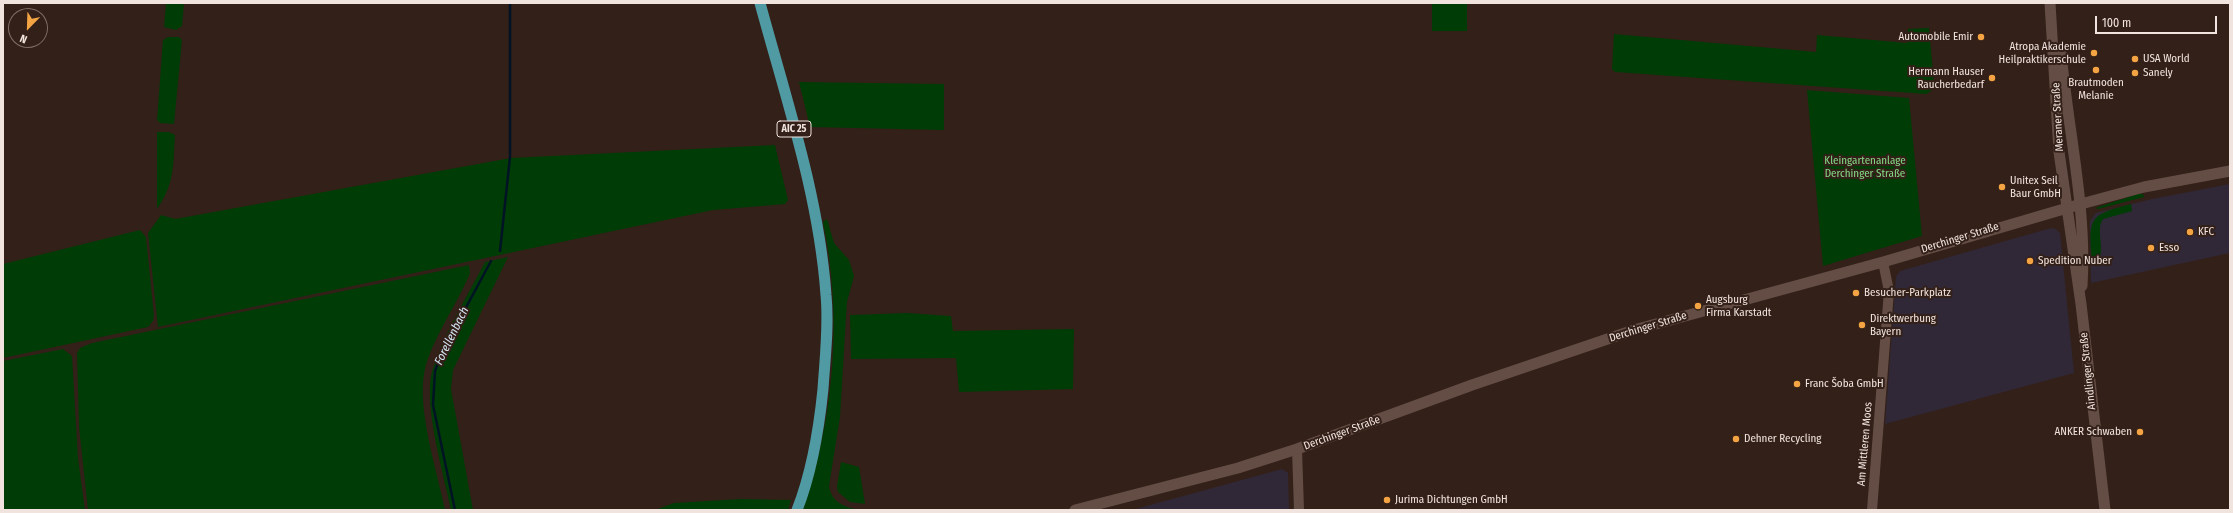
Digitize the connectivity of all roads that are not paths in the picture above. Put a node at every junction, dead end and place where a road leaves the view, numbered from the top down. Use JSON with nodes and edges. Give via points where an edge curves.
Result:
{"nodes":[{"id":1,"x":760,"y":3,"type":"edge"},
{"id":2,"x":2050,"y":3,"type":"edge"},
{"id":3,"x":2057,"y":3,"type":"edge"},
{"id":4,"x":2230,"y":171,"type":"edge"},
{"id":5,"x":2081,"y":204,"type":"junction"},
{"id":6,"x":2067,"y":207,"type":"junction"},
{"id":7,"x":1883,"y":262,"type":"junction"},
{"id":8,"x":2081,"y":304,"type":"junction"},
{"id":9,"x":1298,"y":449,"type":"junction"},
{"id":10,"x":797,"y":510,"type":"edge"},
{"id":11,"x":1075,"y":510,"type":"edge"},
{"id":12,"x":1299,"y":510,"type":"edge"},
{"id":13,"x":1872,"y":510,"type":"edge"},
{"id":14,"x":2105,"y":510,"type":"edge"}],
"edges":[{"from":1,"to":10,"type":"main road","number":"AIC 25","via":[[819,231],[826,296],[826,354],[820,420],[809,473]]},
{"from":2,"to":6,"type":"main road","name":"Meraner Straße","via":[[2058,140]]},
{"from":3,"to":5,"type":"main road","name":"Meraner Straße"},
{"from":4,"to":5,"type":"main road","name":"Derchinger Straße","via":[[2144,186]]},
{"from":5,"to":6,"type":"main road","name":"Derchinger Straße"},
{"from":5,"to":8,"type":"main road","name":"Aindlinger Straße"},
{"from":6,"to":7,"type":"main road","name":"Derchinger Straße"},
{"from":6,"to":8,"type":"main road","name":"Aindlinger Straße"},
{"from":7,"to":9,"type":"main road","name":"Derchinger Straße","via":[[1634,330],[1472,385]]},
{"from":7,"to":13,"type":"street","name":"Am Mittleren Moos","via":[[1889,291]]},
{"from":8,"to":14,"type":"main road","name":"Aindlinger Straße"},
{"from":9,"to":11,"type":"main road","name":"Derchinger Straße","via":[[1238,468]]},
{"from":9,"to":12,"type":"street"}]}
